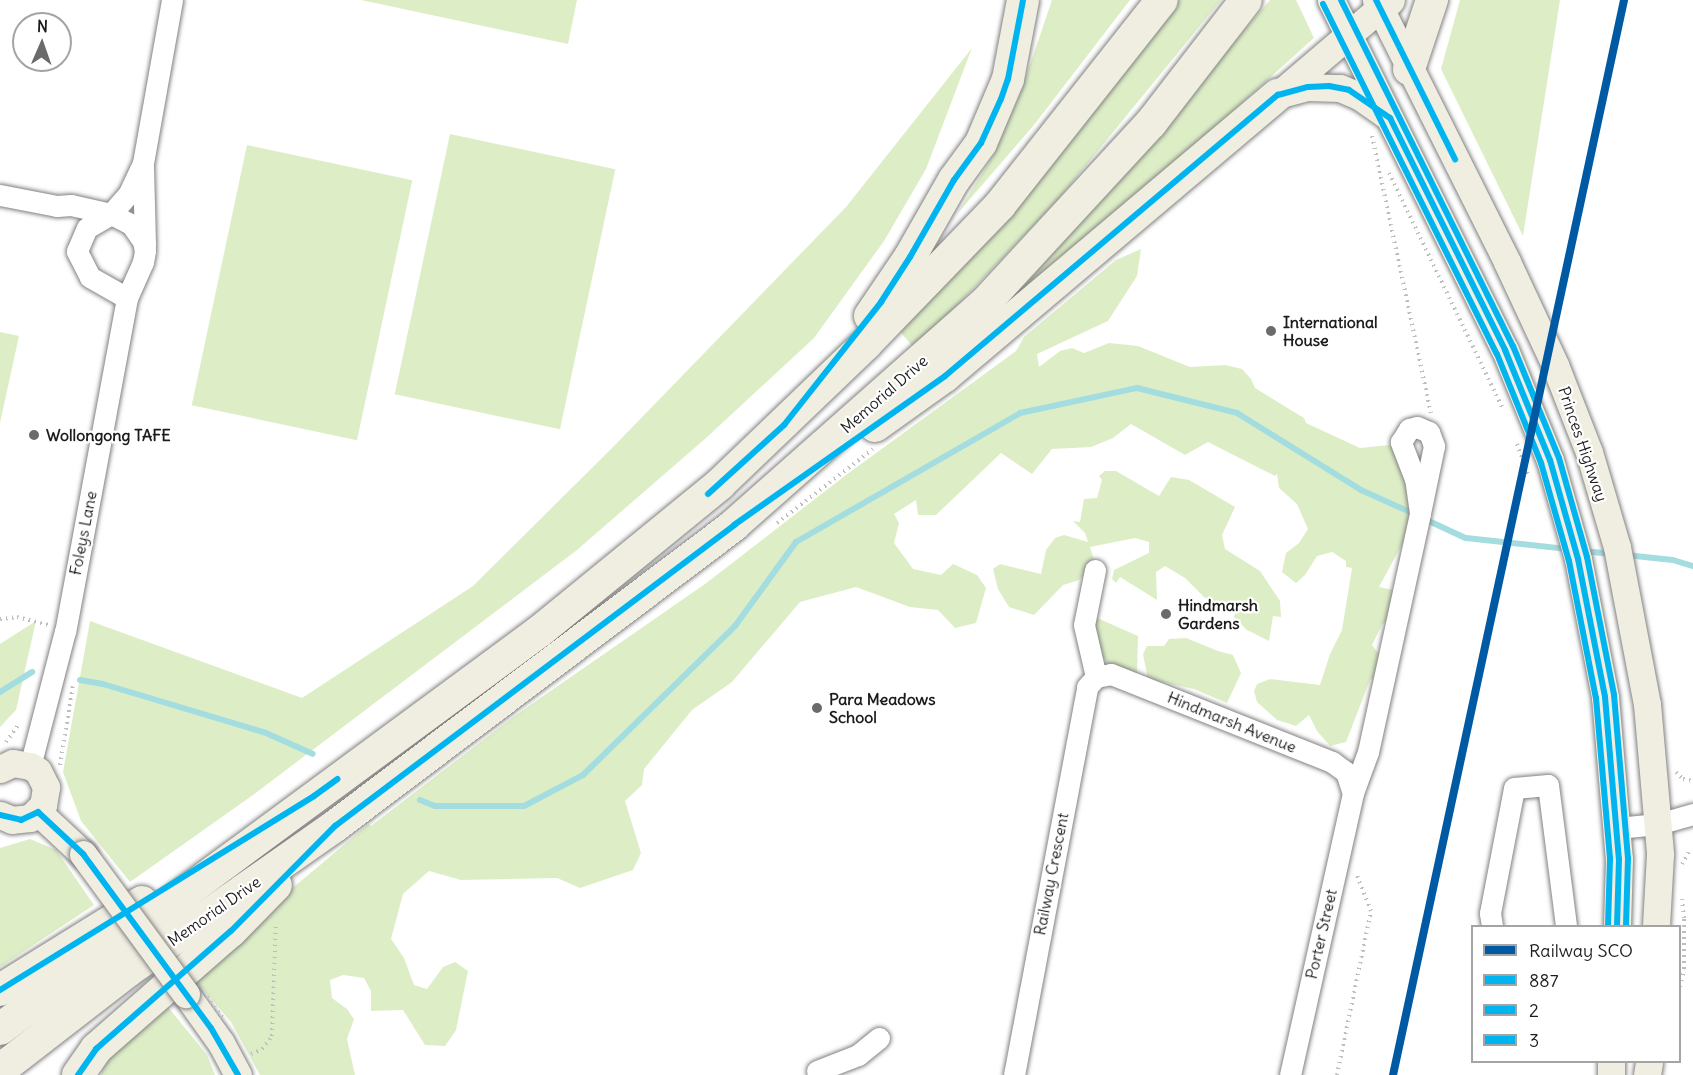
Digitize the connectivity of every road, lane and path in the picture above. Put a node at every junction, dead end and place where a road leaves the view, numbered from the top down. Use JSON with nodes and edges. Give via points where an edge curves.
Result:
{"nodes":[{"id":1,"x":172,"y":0,"type":"edge"},
{"id":2,"x":1002,"y":0,"type":"edge"},
{"id":3,"x":1023,"y":0,"type":"edge"},
{"id":4,"x":1162,"y":0,"type":"edge"},
{"id":5,"x":1246,"y":0,"type":"edge"},
{"id":6,"x":1330,"y":0,"type":"edge"},
{"id":7,"x":1432,"y":0,"type":"edge"},
{"id":8,"x":1382,"y":3,"type":"edge"},
{"id":9,"x":1349,"y":35,"type":"junction"},
{"id":10,"x":1409,"y":69,"type":"junction"},
{"id":11,"x":1278,"y":95,"type":"junction"},
{"id":12,"x":1377,"y":128,"type":"junction"},
{"id":13,"x":1383,"y":158,"type":"dead end"},
{"id":14,"x":143,"y":163,"type":"junction"},
{"id":15,"x":1388,"y":169,"type":"dead end"},
{"id":16,"x":954,"y":180,"type":"junction"},
{"id":17,"x":0,"y":195,"type":"edge"},
{"id":18,"x":57,"y":206,"type":"junction"},
{"id":19,"x":111,"y":214,"type":"junction"},
{"id":20,"x":77,"y":251,"type":"junction"},
{"id":21,"x":145,"y":251,"type":"junction"},
{"id":22,"x":127,"y":298,"type":"junction"},
{"id":23,"x":1506,"y":415,"type":"dead end"},
{"id":24,"x":784,"y":425,"type":"junction"},
{"id":25,"x":1426,"y":429,"type":"junction"},
{"id":26,"x":1514,"y":436,"type":"dead end"},
{"id":27,"x":877,"y":446,"type":"dead end"},
{"id":28,"x":1530,"y":478,"type":"dead end"},
{"id":29,"x":1420,"y":513,"type":"junction"},
{"id":30,"x":734,"y":525,"type":"junction"},
{"id":31,"x":773,"y":526,"type":"dead end"},
{"id":32,"x":1095,"y":570,"type":"dead end"},
{"id":33,"x":0,"y":619,"type":"edge"},
{"id":34,"x":51,"y":626,"type":"dead end"},
{"id":35,"x":1096,"y":677,"type":"junction"},
{"id":36,"x":74,"y":680,"type":"dead end"},
{"id":37,"x":20,"y":723,"type":"dead end"},
{"id":38,"x":0,"y":752,"type":"edge"},
{"id":39,"x":30,"y":766,"type":"junction"},
{"id":40,"x":0,"y":769,"type":"edge"},
{"id":41,"x":59,"y":770,"type":"dead end"},
{"id":42,"x":1683,"y":779,"type":"dead end"},
{"id":43,"x":1693,"y":781,"type":"edge"},
{"id":44,"x":1353,"y":793,"type":"junction"},
{"id":45,"x":314,"y":796,"type":"junction"},
{"id":46,"x":38,"y":812,"type":"junction"},
{"id":47,"x":1693,"y":814,"type":"edge"},
{"id":48,"x":0,"y":815,"type":"edge"},
{"id":49,"x":1658,"y":824,"type":"junction"},
{"id":50,"x":335,"y":826,"type":"junction"},
{"id":51,"x":1617,"y":828,"type":"junction"},
{"id":52,"x":1689,"y":852,"type":"dead end"},
{"id":53,"x":1358,"y":864,"type":"dead end"},
{"id":54,"x":1681,"y":872,"type":"dead end"},
{"id":55,"x":1681,"y":892,"type":"dead end"},
{"id":56,"x":276,"y":917,"type":"dead end"},
{"id":57,"x":1492,"y":925,"type":"edge"},
{"id":58,"x":1566,"y":925,"type":"edge"},
{"id":59,"x":1617,"y":925,"type":"edge"},
{"id":60,"x":1656,"y":925,"type":"edge"},
{"id":61,"x":1681,"y":982,"type":"edge"},
{"id":62,"x":0,"y":990,"type":"edge"},
{"id":63,"x":0,"y":1029,"type":"edge"},
{"id":64,"x":879,"y":1038,"type":"dead end"},
{"id":65,"x":243,"y":1066,"type":"edge"},
{"id":66,"x":0,"y":1070,"type":"edge"},
{"id":67,"x":816,"y":1071,"type":"dead end"},
{"id":68,"x":78,"y":1075,"type":"edge"},
{"id":69,"x":1014,"y":1075,"type":"edge"},
{"id":70,"x":1290,"y":1075,"type":"edge"},
{"id":71,"x":1337,"y":1075,"type":"edge"}],
"edges":[{"from":1,"to":14,"type":"street"},
{"from":2,"to":16,"type":"highway","via":[[987,76]]},
{"from":3,"to":16,"type":"highway","via":[[1001,99],[981,142]]},
{"from":4,"to":24,"type":"highway","name":"Memorial Drive","via":[[1000,205]]},
{"from":5,"to":30,"type":"highway","name":"Memorial Drive","via":[[1151,123],[984,304]]},
{"from":6,"to":9,"type":"main road"},
{"from":7,"to":10,"type":"highway"},
{"from":8,"to":9,"type":"main road"},
{"from":8,"to":10,"type":"main road","name":"Princes Highway"},
{"from":9,"to":11,"type":"main road"},
{"from":9,"to":12,"type":"main road"},
{"from":10,"to":49,"type":"main road","name":"Princes Highway","via":[[1507,262],[1555,365],[1589,452],[1629,602],[1647,704]]},
{"from":11,"to":12,"type":"main road","via":[[1308,87],[1340,88],[1359,96]]},
{"from":11,"to":30,"type":"highway","via":[[945,376]]},
{"from":12,"to":13,"type":"path"},
{"from":12,"to":25,"type":"path","via":[[1430,399],[1431,416]]},
{"from":12,"to":51,"type":"main road","via":[[1505,350],[1550,460],[1578,558],[1605,697]]},
{"from":14,"to":19,"type":"street","via":[[129,193]]},
{"from":14,"to":21,"type":"street"},
{"from":15,"to":23,"type":"path"},
{"from":16,"to":24,"type":"highway","via":[[881,302]]},
{"from":17,"to":18,"type":"street"},
{"from":18,"to":19,"type":"street","via":[[71,205]]},
{"from":18,"to":20,"type":"street","via":[[73,224]]},
{"from":19,"to":20,"type":"street","via":[[87,228]]},
{"from":19,"to":21,"type":"street","via":[[131,224]]},
{"from":20,"to":22,"type":"street","via":[[90,278]]},
{"from":21,"to":22,"type":"street"},
{"from":22,"to":39,"type":"street","name":"Foleys Lane","via":[[65,631]]},
{"from":24,"to":45,"type":"highway","name":"Memorial Drive","via":[[711,492],[540,631]]},
{"from":25,"to":29,"type":"street","name":"Porter Street","via":[[1434,446]]},
{"from":25,"to":29,"type":"street","via":[[1408,429],[1401,442],[1415,479]]},
{"from":26,"to":28,"type":"path"},
{"from":27,"to":31,"type":"path"},
{"from":29,"to":44,"type":"street","name":"Porter Street","via":[[1368,752]]},
{"from":30,"to":50,"type":"highway","name":"Memorial Drive"},
{"from":32,"to":35,"type":"street","via":[[1084,625]]},
{"from":33,"to":34,"type":"path","via":[[17,617]]},
{"from":35,"to":44,"type":"street","name":"Hindmarsh Avenue","via":[[1111,674],[1332,762],[1346,772]]},
{"from":35,"to":69,"type":"street","name":"Railway Crescent","via":[[1087,687]]},
{"from":36,"to":41,"type":"path"},
{"from":37,"to":38,"type":"path"},
{"from":39,"to":40,"type":"main road","via":[[13,763]]},
{"from":39,"to":46,"type":"main road","via":[[38,771],[46,788]]},
{"from":42,"to":43,"type":"path"},
{"from":44,"to":70,"type":"street","name":"Porter Street"},
{"from":45,"to":62,"type":"highway"},
{"from":45,"to":63,"type":"highway","name":"Memorial Drive"},
{"from":46,"to":48,"type":"main road","via":[[21,820]]},
{"from":46,"to":65,"type":"main road","bridge":true,"via":[[83,854],[220,1043]]},
{"from":47,"to":49,"type":"street"},
{"from":49,"to":51,"type":"street"},
{"from":49,"to":60,"type":"main road","name":"Princes Highway"},
{"from":50,"to":66,"type":"highway","name":"Memorial Drive","via":[[128,971]]},
{"from":50,"to":68,"type":"highway","via":[[231,931],[96,1049]]},
{"from":51,"to":59,"type":"main road"},
{"from":52,"to":54,"type":"path"},
{"from":53,"to":71,"type":"path","via":[[1356,875],[1371,911]]},
{"from":55,"to":61,"type":"path"},
{"from":56,"to":65,"type":"path","via":[[272,1036]]},
{"from":57,"to":58,"type":"street","via":[[1514,788],[1548,785]]},
{"from":64,"to":67,"type":"street","via":[[858,1055]]}]}
